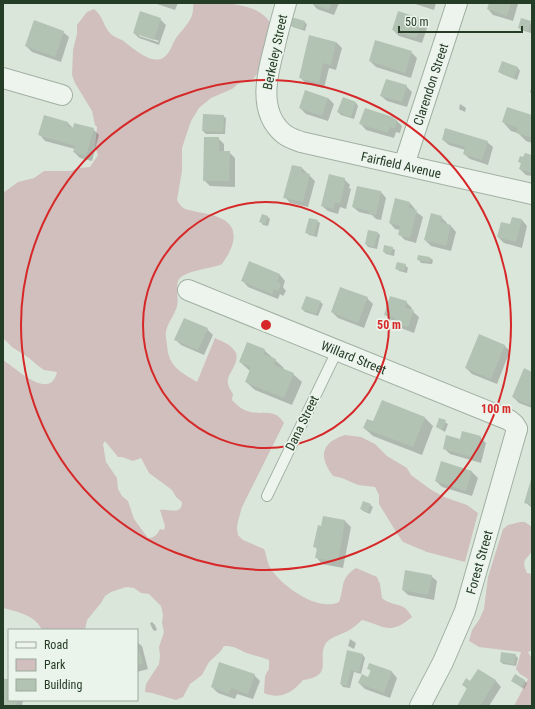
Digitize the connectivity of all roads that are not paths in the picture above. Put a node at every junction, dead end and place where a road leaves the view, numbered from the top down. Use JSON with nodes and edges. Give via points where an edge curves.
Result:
{"nodes":[{"id":1,"x":286,"y":3,"type":"edge"},
{"id":2,"x":457,"y":3,"type":"edge"},
{"id":3,"x":3,"y":78,"type":"edge"},
{"id":4,"x":62,"y":94,"type":"dead end"},
{"id":5,"x":275,"y":124,"type":"joint"},
{"id":6,"x":404,"y":165,"type":"junction"},
{"id":7,"x":532,"y":194,"type":"edge"},
{"id":8,"x":188,"y":290,"type":"dead end"},
{"id":9,"x":337,"y":351,"type":"junction"},
{"id":10,"x":525,"y":425,"type":"edge"},
{"id":11,"x":267,"y":496,"type":"dead end"},
{"id":12,"x":420,"y":706,"type":"edge"}],
"edges":[{"from":1,"to":5,"type":"street","name":"Berkeley Street","via":[[267,80],[266,101]]},
{"from":2,"to":6,"type":"street","name":"Clarendon Street"},
{"from":3,"to":4,"type":"street"},
{"from":5,"to":6,"type":"street","name":"Fairfield Avenue","via":[[286,136],[301,142]]},
{"from":6,"to":7,"type":"street","name":"Fairfield Avenue"},
{"from":8,"to":9,"type":"street","name":"Willard Street"},
{"from":9,"to":10,"type":"street","name":"Willard Street","via":[[514,424]]},
{"from":9,"to":11,"type":"lane","name":"Dana Street"},
{"from":10,"to":12,"type":"street","name":"Forest Street","via":[[465,611]]}]}
